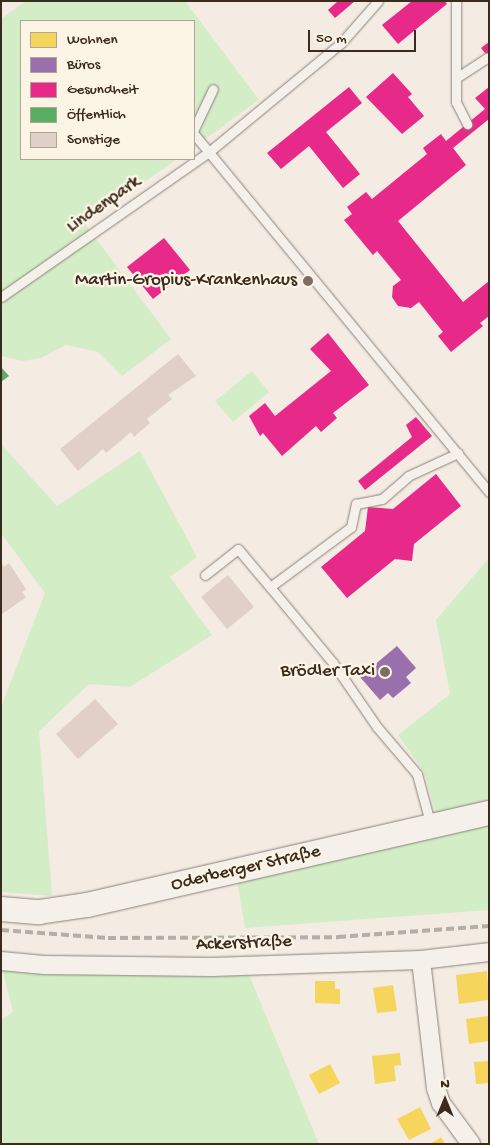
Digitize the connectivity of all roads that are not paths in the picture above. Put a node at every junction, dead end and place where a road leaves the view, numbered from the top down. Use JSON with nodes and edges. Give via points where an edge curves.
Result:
{"nodes":[{"id":1,"x":378,"y":1,"type":"edge"},
{"id":2,"x":456,"y":1,"type":"edge"},
{"id":3,"x":488,"y":57,"type":"edge"},
{"id":4,"x":456,"y":78,"type":"junction"},
{"id":5,"x":213,"y":89,"type":"dead end"},
{"id":6,"x":467,"y":124,"type":"dead end"},
{"id":7,"x":195,"y":127,"type":"edge"},
{"id":8,"x":195,"y":135,"type":"edge"},
{"id":9,"x":210,"y":151,"type":"junction"},
{"id":10,"x":1,"y":297,"type":"edge"},
{"id":11,"x":458,"y":452,"type":"junction"},
{"id":12,"x":489,"y":492,"type":"edge"},
{"id":13,"x":205,"y":575,"type":"dead end"},
{"id":14,"x":270,"y":587,"type":"junction"},
{"id":15,"x":489,"y":813,"type":"edge"},
{"id":16,"x":432,"y":826,"type":"junction"},
{"id":17,"x":1,"y":909,"type":"edge"},
{"id":18,"x":489,"y":952,"type":"edge"},
{"id":19,"x":1,"y":961,"type":"edge"},
{"id":20,"x":422,"y":970,"type":"dead end"},
{"id":21,"x":470,"y":1144,"type":"edge"}],
"edges":[{"from":1,"to":9,"type":"lane","name":"Lindenpark","via":[[341,43]]},
{"from":2,"to":4,"type":"lane"},
{"from":3,"to":4,"type":"lane"},
{"from":4,"to":6,"type":"lane","via":[[456,102]]},
{"from":5,"to":7,"type":"lane"},
{"from":8,"to":9,"type":"lane"},
{"from":9,"to":10,"type":"lane","name":"Lindenpark"},
{"from":9,"to":11,"type":"lane"},
{"from":11,"to":12,"type":"lane"},
{"from":11,"to":14,"type":"lane","via":[[408,476],[382,499],[356,504],[351,527]]},
{"from":13,"to":14,"type":"lane","via":[[238,549]]},
{"from":14,"to":16,"type":"lane","via":[[333,663],[377,727],[417,774]]},
{"from":15,"to":16,"type":"main road","name":"Oderberger Straße"},
{"from":16,"to":17,"type":"main road","name":"Oderberger Straße","via":[[87,905],[39,912]]},
{"from":18,"to":19,"type":"street","name":"Ackerstraße","via":[[421,960],[212,967],[44,965]]},
{"from":20,"to":21,"type":"street","via":[[436,1088],[441,1103]]}]}
